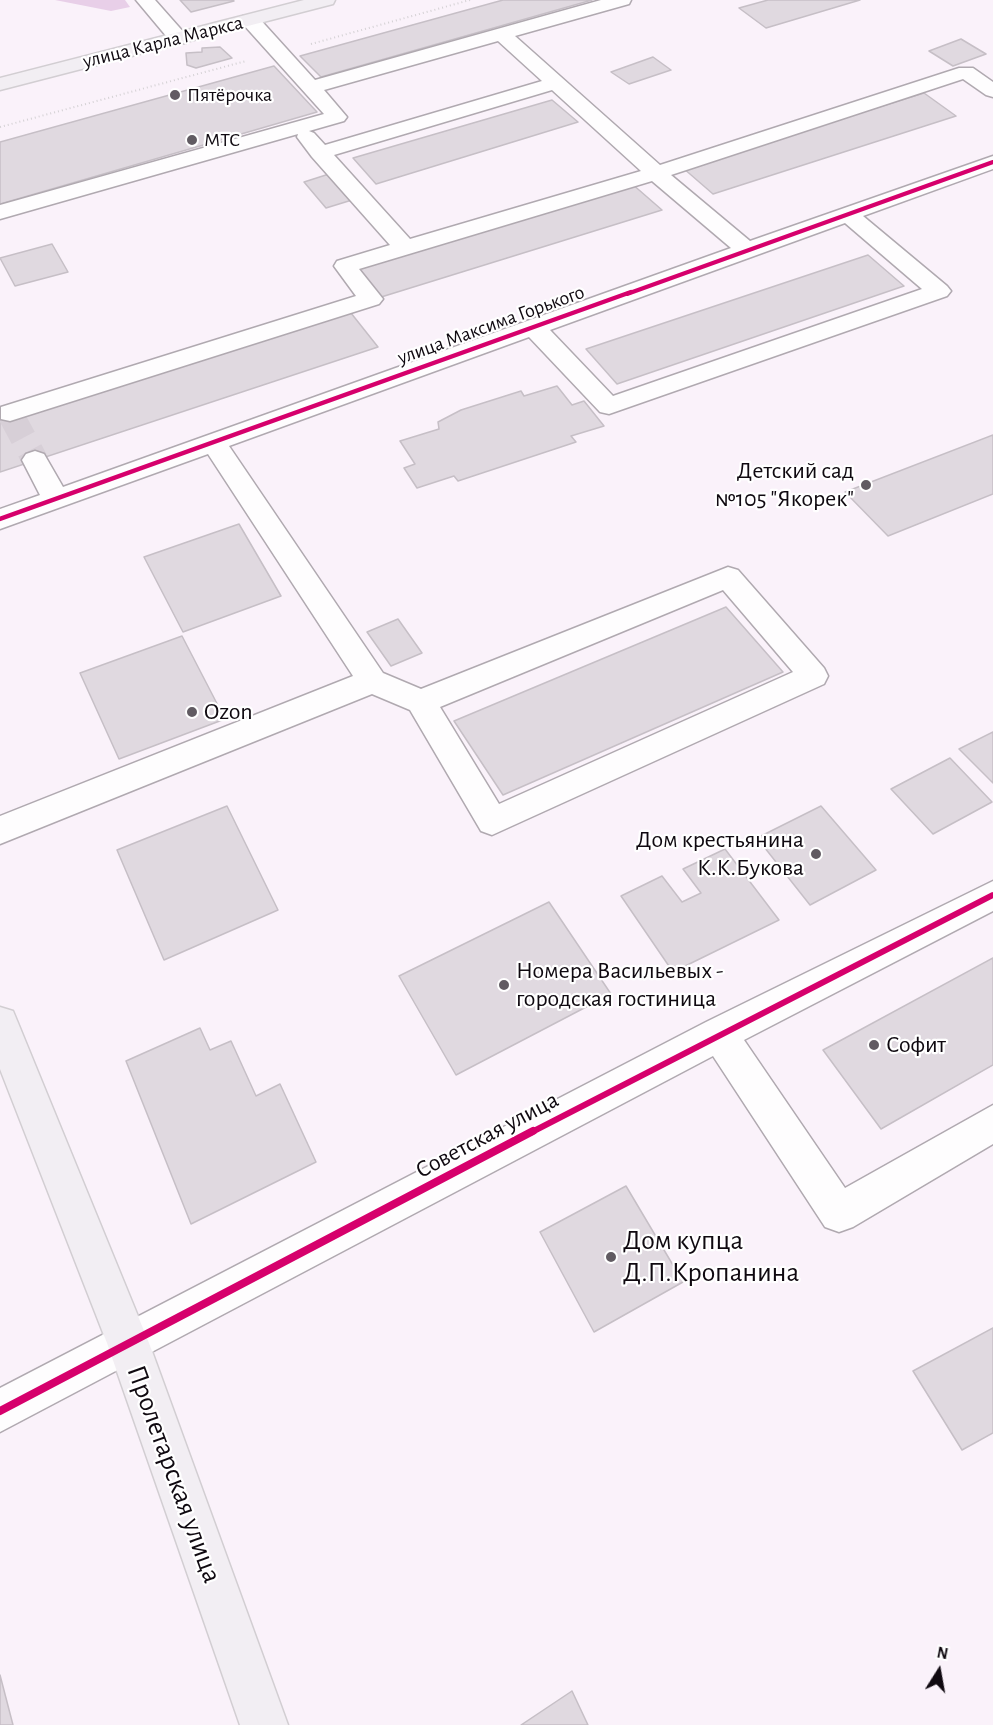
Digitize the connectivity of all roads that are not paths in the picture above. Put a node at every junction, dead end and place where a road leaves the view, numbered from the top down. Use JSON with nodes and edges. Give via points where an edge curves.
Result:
{"nodes":[{"id":1,"x":145,"y":0,"type":"edge"},
{"id":2,"x":255,"y":0,"type":"edge"},
{"id":3,"x":326,"y":0,"type":"edge"},
{"id":4,"x":622,"y":0,"type":"edge"},
{"id":5,"x":259,"y":18,"type":"junction"},
{"id":6,"x":502,"y":34,"type":"junction"},
{"id":7,"x":179,"y":39,"type":"junction"},
{"id":8,"x":993,"y":64,"type":"edge"},
{"id":9,"x":966,"y":72,"type":"junction"},
{"id":10,"x":555,"y":83,"type":"junction"},
{"id":11,"x":0,"y":84,"type":"edge"},
{"id":12,"x":309,"y":88,"type":"junction"},
{"id":13,"x":993,"y":91,"type":"edge"},
{"id":14,"x":300,"y":128,"type":"junction"},
{"id":15,"x":319,"y":153,"type":"junction"},
{"id":16,"x":993,"y":162,"type":"edge"},
{"id":17,"x":656,"y":173,"type":"junction"},
{"id":18,"x":0,"y":212,"type":"edge"},
{"id":19,"x":846,"y":213,"type":"junction"},
{"id":20,"x":405,"y":248,"type":"junction"},
{"id":21,"x":747,"y":250,"type":"junction"},
{"id":22,"x":533,"y":327,"type":"junction"},
{"id":23,"x":7,"y":407,"type":"edge"},
{"id":24,"x":213,"y":442,"type":"junction"},
{"id":25,"x":35,"y":460,"type":"tunnel mouth"},
{"id":26,"x":56,"y":499,"type":"junction"},
{"id":27,"x":0,"y":519,"type":"edge"},
{"id":28,"x":372,"y":681,"type":"junction"},
{"id":29,"x":421,"y":702,"type":"junction"},
{"id":30,"x":0,"y":830,"type":"edge"},
{"id":31,"x":993,"y":895,"type":"edge"},
{"id":32,"x":0,"y":1023,"type":"edge"},
{"id":33,"x":719,"y":1034,"type":"junction"},
{"id":34,"x":993,"y":1123,"type":"edge"},
{"id":35,"x":128,"y":1343,"type":"junction"},
{"id":36,"x":0,"y":1411,"type":"edge"},
{"id":37,"x":264,"y":1725,"type":"edge"}],
"edges":[{"from":1,"to":7,"type":"street"},
{"from":2,"to":5,"type":"street"},
{"from":3,"to":5,"type":"main road","name":"улица Карла Маркса"},
{"from":4,"to":6,"type":"street"},
{"from":5,"to":7,"type":"main road","name":"улица Карла Маркса"},
{"from":5,"to":12,"type":"street","via":[[278,53]]},
{"from":6,"to":10,"type":"street"},
{"from":6,"to":12,"type":"street"},
{"from":7,"to":11,"type":"main road","name":"улица Карла Маркса"},
{"from":8,"to":9,"type":"street"},
{"from":9,"to":13,"type":"street"},
{"from":9,"to":17,"type":"street"},
{"from":10,"to":15,"type":"street"},
{"from":10,"to":17,"type":"street"},
{"from":12,"to":14,"type":"street","via":[[337,117]]},
{"from":14,"to":15,"type":"street"},
{"from":14,"to":18,"type":"street"},
{"from":15,"to":20,"type":"street"},
{"from":16,"to":19,"type":"street","name":"улица Максима Горького"},
{"from":17,"to":20,"type":"street"},
{"from":17,"to":21,"type":"street"},
{"from":19,"to":21,"type":"street","name":"улица Максима Горького"},
{"from":19,"to":22,"type":"street","via":[[939,291],[609,406]]},
{"from":20,"to":23,"type":"street","via":[[345,266],[371,299]]},
{"from":21,"to":22,"type":"street","name":"улица Максима Горького"},
{"from":22,"to":24,"type":"street","name":"улица Максима Горького"},
{"from":24,"to":26,"type":"street","name":"улица Максима Горького"},
{"from":24,"to":28,"type":"street"},
{"from":25,"to":26,"type":"street"},
{"from":26,"to":27,"type":"street","name":"улица Максима Горького"},
{"from":28,"to":29,"type":"street"},
{"from":28,"to":30,"type":"street"},
{"from":29,"to":29,"type":"street","via":[[728,577],[813,676],[492,822]]},
{"from":31,"to":33,"type":"street","name":"Советская улица"},
{"from":32,"to":35,"type":"main road","name":"Пролетарская улица"},
{"from":33,"to":34,"type":"street","via":[[839,1213]]},
{"from":33,"to":35,"type":"street","name":"Советская улица"},
{"from":35,"to":36,"type":"street","name":"Советская улица"},
{"from":35,"to":37,"type":"main road","name":"Пролетарская улица"}]}
